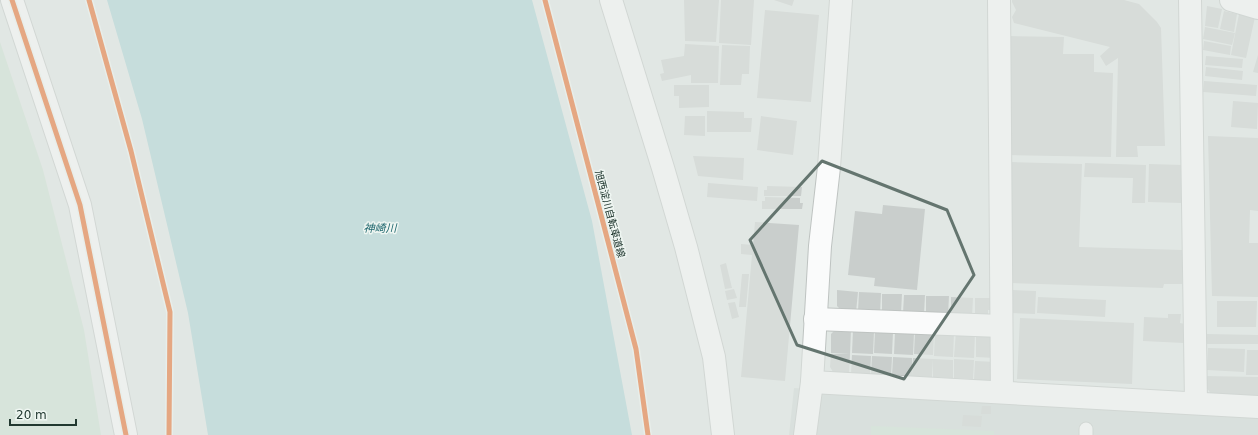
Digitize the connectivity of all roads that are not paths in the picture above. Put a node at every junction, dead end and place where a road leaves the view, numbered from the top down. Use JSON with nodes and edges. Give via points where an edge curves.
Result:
{"nodes":[{"id":1,"x":12,"y":0,"type":"edge"},
{"id":2,"x":611,"y":0,"type":"edge"},
{"id":3,"x":841,"y":0,"type":"edge"},
{"id":4,"x":999,"y":0,"type":"edge"},
{"id":5,"x":1190,"y":0,"type":"edge"},
{"id":6,"x":1231,"y":0,"type":"edge"},
{"id":7,"x":1258,"y":8,"type":"edge"},
{"id":8,"x":815,"y":319,"type":"junction"},
{"id":9,"x":1001,"y":326,"type":"junction"},
{"id":10,"x":812,"y":382,"type":"junction"},
{"id":11,"x":1002,"y":392,"type":"junction"},
{"id":12,"x":1196,"y":403,"type":"junction"},
{"id":13,"x":1258,"y":407,"type":"edge"},
{"id":14,"x":126,"y":435,"type":"edge"},
{"id":15,"x":723,"y":435,"type":"edge"},
{"id":16,"x":804,"y":435,"type":"edge"}],
"edges":[{"from":1,"to":14,"type":"street","via":[[80,205]]},
{"from":2,"to":15,"type":"street","via":[[688,254],[714,357]]},
{"from":3,"to":8,"type":"street"},
{"from":4,"to":9,"type":"street"},
{"from":5,"to":12,"type":"street"},
{"from":6,"to":7,"type":"street"},
{"from":8,"to":9,"type":"street"},
{"from":8,"to":10,"type":"street"},
{"from":9,"to":11,"type":"street"},
{"from":10,"to":11,"type":"street"},
{"from":10,"to":16,"type":"street"},
{"from":11,"to":12,"type":"street"},
{"from":12,"to":13,"type":"street"}]}
